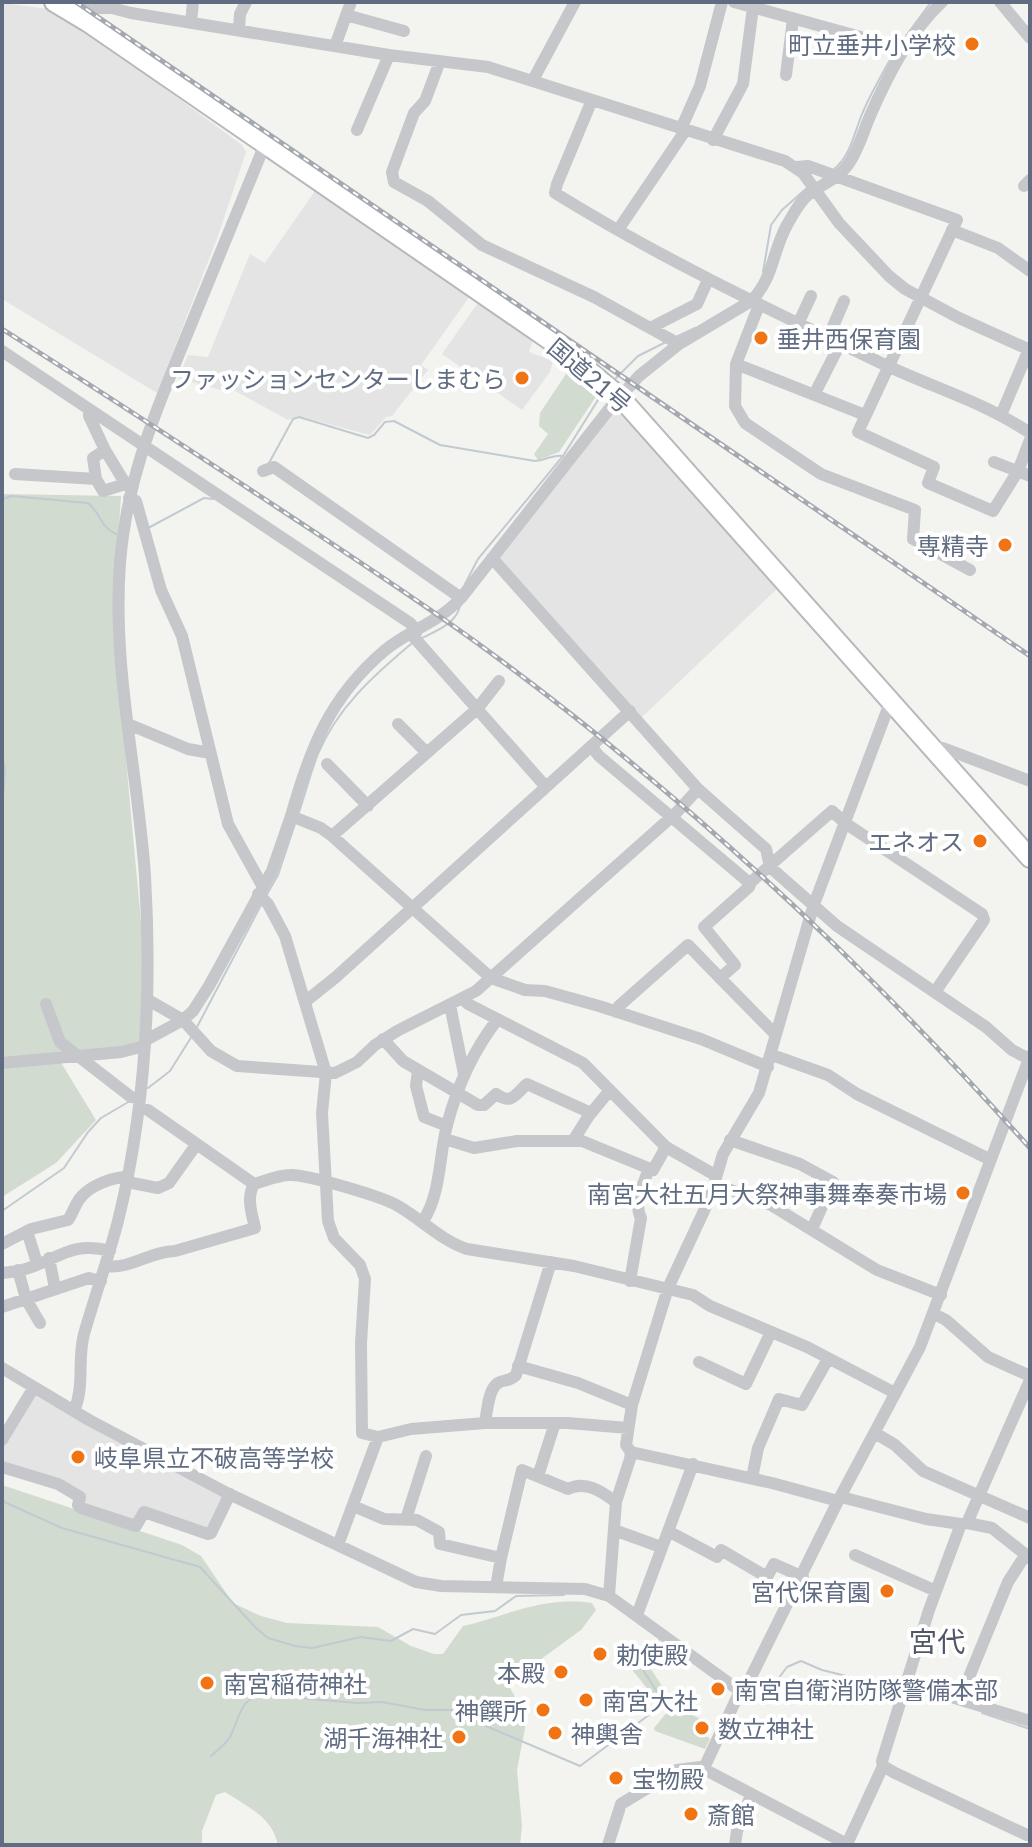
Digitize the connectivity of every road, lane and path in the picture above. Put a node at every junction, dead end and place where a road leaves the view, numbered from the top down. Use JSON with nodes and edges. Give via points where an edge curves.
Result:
{"nodes":[{"id":1,"x":54,"y":2,"type":"edge"},
{"id":2,"x":68,"y":2,"type":"edge"},
{"id":3,"x":193,"y":2,"type":"edge"},
{"id":4,"x":246,"y":2,"type":"edge"},
{"id":5,"x":575,"y":2,"type":"edge"},
{"id":6,"x":722,"y":2,"type":"edge"},
{"id":7,"x":734,"y":2,"type":"edge"},
{"id":8,"x":942,"y":2,"type":"edge"},
{"id":9,"x":1000,"y":2,"type":"edge"},
{"id":10,"x":108,"y":5,"type":"edge"},
{"id":11,"x":753,"y":7,"type":"junction"},
{"id":12,"x":132,"y":8,"type":"edge"},
{"id":13,"x":348,"y":8,"type":"edge"},
{"id":14,"x":793,"y":19,"type":"junction"},
{"id":15,"x":191,"y":23,"type":"junction"},
{"id":16,"x":239,"y":30,"type":"junction"},
{"id":17,"x":404,"y":31,"type":"dead end"},
{"id":18,"x":1030,"y":38,"type":"edge"},
{"id":19,"x":335,"y":46,"type":"junction"},
{"id":20,"x":904,"y":49,"type":"junction"},
{"id":21,"x":389,"y":55,"type":"junction"},
{"id":22,"x":440,"y":61,"type":"junction"},
{"id":23,"x":786,"y":75,"type":"dead end"},
{"id":24,"x":533,"y":80,"type":"junction"},
{"id":25,"x":592,"y":100,"type":"junction"},
{"id":26,"x":357,"y":130,"type":"dead end"},
{"id":27,"x":683,"y":130,"type":"junction"},
{"id":28,"x":713,"y":140,"type":"junction"},
{"id":29,"x":265,"y":144,"type":"junction"},
{"id":30,"x":797,"y":167,"type":"junction"},
{"id":31,"x":837,"y":176,"type":"junction"},
{"id":32,"x":812,"y":186,"type":"junction"},
{"id":33,"x":618,"y":230,"type":"junction"},
{"id":34,"x":952,"y":230,"type":"junction"},
{"id":35,"x":1030,"y":271,"type":"edge"},
{"id":36,"x":708,"y":280,"type":"junction"},
{"id":37,"x":811,"y":296,"type":"dead end"},
{"id":38,"x":922,"y":299,"type":"junction"},
{"id":39,"x":749,"y":300,"type":"junction"},
{"id":40,"x":844,"y":301,"type":"dead end"},
{"id":41,"x":798,"y":324,"type":"junction"},
{"id":42,"x":650,"y":328,"type":"junction"},
{"id":43,"x":828,"y":338,"type":"junction"},
{"id":44,"x":679,"y":344,"type":"junction"},
{"id":45,"x":840,"y":344,"type":"junction"},
{"id":46,"x":1030,"y":350,"type":"edge"},
{"id":47,"x":2,"y":351,"type":"edge"},
{"id":48,"x":736,"y":364,"type":"junction"},
{"id":49,"x":888,"y":366,"type":"junction"},
{"id":50,"x":815,"y":393,"type":"junction"},
{"id":51,"x":620,"y":397,"type":"junction"},
{"id":52,"x":89,"y":411,"type":"junction"},
{"id":53,"x":865,"y":415,"type":"junction"},
{"id":54,"x":1001,"y":415,"type":"junction"},
{"id":55,"x":1030,"y":433,"type":"edge"},
{"id":56,"x":1030,"y":440,"type":"edge"},
{"id":57,"x":143,"y":446,"type":"junction"},
{"id":58,"x":105,"y":450,"type":"junction"},
{"id":59,"x":994,"y":462,"type":"dead end"},
{"id":60,"x":263,"y":471,"type":"dead end"},
{"id":61,"x":15,"y":474,"type":"dead end"},
{"id":62,"x":1024,"y":474,"type":"edge"},
{"id":63,"x":96,"y":479,"type":"junction"},
{"id":64,"x":129,"y":482,"type":"junction"},
{"id":65,"x":129,"y":498,"type":"junction"},
{"id":66,"x":492,"y":558,"type":"junction"},
{"id":67,"x":970,"y":570,"type":"dead end"},
{"id":68,"x":461,"y":598,"type":"junction"},
{"id":69,"x":414,"y":632,"type":"junction"},
{"id":70,"x":499,"y":681,"type":"dead end"},
{"id":71,"x":891,"y":700,"type":"junction"},
{"id":72,"x":477,"y":709,"type":"junction"},
{"id":73,"x":630,"y":711,"type":"junction"},
{"id":74,"x":128,"y":724,"type":"junction"},
{"id":75,"x":398,"y":724,"type":"dead end"},
{"id":76,"x":591,"y":746,"type":"junction"},
{"id":77,"x":934,"y":749,"type":"junction"},
{"id":78,"x":210,"y":753,"type":"junction"},
{"id":79,"x":427,"y":753,"type":"junction"},
{"id":80,"x":327,"y":764,"type":"dead end"},
{"id":81,"x":1030,"y":781,"type":"edge"},
{"id":82,"x":546,"y":787,"type":"junction"},
{"id":83,"x":698,"y":789,"type":"junction"},
{"id":84,"x":368,"y":806,"type":"junction"},
{"id":85,"x":671,"y":817,"type":"junction"},
{"id":86,"x":296,"y":818,"type":"junction"},
{"id":87,"x":845,"y":823,"type":"junction"},
{"id":88,"x":332,"y":836,"type":"junction"},
{"id":89,"x":1030,"y":858,"type":"edge"},
{"id":90,"x":770,"y":867,"type":"junction"},
{"id":91,"x":751,"y":882,"type":"junction"},
{"id":92,"x":263,"y":895,"type":"junction"},
{"id":93,"x":813,"y":907,"type":"junction"},
{"id":94,"x":412,"y":908,"type":"junction"},
{"id":95,"x":491,"y":978,"type":"junction"},
{"id":96,"x":720,"y":978,"type":"junction"},
{"id":97,"x":935,"y":992,"type":"junction"},
{"id":98,"x":463,"y":999,"type":"junction"},
{"id":99,"x":148,"y":1000,"type":"junction"},
{"id":100,"x":306,"y":1001,"type":"junction"},
{"id":101,"x":46,"y":1004,"type":"dead end"},
{"id":102,"x":450,"y":1005,"type":"junction"},
{"id":103,"x":616,"y":1012,"type":"junction"},
{"id":104,"x":497,"y":1020,"type":"junction"},
{"id":105,"x":191,"y":1028,"type":"junction"},
{"id":106,"x":776,"y":1035,"type":"junction"},
{"id":107,"x":383,"y":1039,"type":"junction"},
{"id":108,"x":146,"y":1043,"type":"junction"},
{"id":109,"x":75,"y":1056,"type":"junction"},
{"id":110,"x":1029,"y":1057,"type":"edge"},
{"id":111,"x":770,"y":1061,"type":"junction"},
{"id":112,"x":2,"y":1063,"type":"edge"},
{"id":113,"x":418,"y":1070,"type":"junction"},
{"id":114,"x":326,"y":1073,"type":"junction"},
{"id":115,"x":464,"y":1074,"type":"junction"},
{"id":116,"x":1016,"y":1089,"type":"junction"},
{"id":117,"x":610,"y":1090,"type":"junction"},
{"id":118,"x":457,"y":1091,"type":"junction"},
{"id":119,"x":1030,"y":1093,"type":"edge"},
{"id":120,"x":140,"y":1104,"type":"junction"},
{"id":121,"x":591,"y":1113,"type":"junction"},
{"id":122,"x":446,"y":1132,"type":"junction"},
{"id":123,"x":730,"y":1140,"type":"junction"},
{"id":124,"x":573,"y":1141,"type":"junction"},
{"id":125,"x":196,"y":1145,"type":"junction"},
{"id":126,"x":666,"y":1147,"type":"junction"},
{"id":127,"x":989,"y":1159,"type":"junction"},
{"id":128,"x":649,"y":1168,"type":"junction"},
{"id":129,"x":127,"y":1179,"type":"junction"},
{"id":130,"x":715,"y":1179,"type":"junction"},
{"id":131,"x":254,"y":1184,"type":"junction"},
{"id":132,"x":327,"y":1184,"type":"junction"},
{"id":133,"x":423,"y":1221,"type":"junction"},
{"id":134,"x":812,"y":1229,"type":"junction"},
{"id":135,"x":27,"y":1231,"type":"junction"},
{"id":136,"x":2,"y":1244,"type":"edge"},
{"id":137,"x":110,"y":1251,"type":"junction"},
{"id":138,"x":43,"y":1260,"type":"junction"},
{"id":139,"x":551,"y":1262,"type":"junction"},
{"id":140,"x":106,"y":1266,"type":"junction"},
{"id":141,"x":18,"y":1270,"type":"junction"},
{"id":142,"x":2,"y":1273,"type":"edge"},
{"id":143,"x":101,"y":1281,"type":"junction"},
{"id":144,"x":630,"y":1281,"type":"junction"},
{"id":145,"x":55,"y":1288,"type":"junction"},
{"id":146,"x":668,"y":1288,"type":"junction"},
{"id":147,"x":941,"y":1295,"type":"junction"},
{"id":148,"x":26,"y":1299,"type":"junction"},
{"id":149,"x":2,"y":1307,"type":"edge"},
{"id":150,"x":934,"y":1314,"type":"junction"},
{"id":151,"x":40,"y":1323,"type":"dead end"},
{"id":152,"x":771,"y":1332,"type":"junction"},
{"id":153,"x":828,"y":1359,"type":"junction"},
{"id":154,"x":699,"y":1362,"type":"dead end"},
{"id":155,"x":518,"y":1366,"type":"junction"},
{"id":156,"x":2,"y":1368,"type":"edge"},
{"id":157,"x":1030,"y":1378,"type":"edge"},
{"id":158,"x":34,"y":1387,"type":"junction"},
{"id":159,"x":895,"y":1393,"type":"junction"},
{"id":160,"x":632,"y":1405,"type":"junction"},
{"id":161,"x":74,"y":1411,"type":"junction"},
{"id":162,"x":485,"y":1423,"type":"junction"},
{"id":163,"x":555,"y":1423,"type":"junction"},
{"id":164,"x":628,"y":1428,"type":"junction"},
{"id":165,"x":875,"y":1433,"type":"junction"},
{"id":166,"x":378,"y":1437,"type":"junction"},
{"id":167,"x":2,"y":1440,"type":"edge"},
{"id":168,"x":631,"y":1452,"type":"junction"},
{"id":169,"x":426,"y":1456,"type":"dead end"},
{"id":170,"x":693,"y":1464,"type":"junction"},
{"id":171,"x":2,"y":1467,"type":"edge"},
{"id":172,"x":538,"y":1476,"type":"junction"},
{"id":173,"x":752,"y":1478,"type":"junction"},
{"id":174,"x":230,"y":1494,"type":"junction"},
{"id":175,"x":980,"y":1496,"type":"junction"},
{"id":176,"x":840,"y":1499,"type":"junction"},
{"id":177,"x":616,"y":1502,"type":"junction"},
{"id":178,"x":353,"y":1506,"type":"junction"},
{"id":179,"x":1030,"y":1518,"type":"edge"},
{"id":180,"x":406,"y":1519,"type":"junction"},
{"id":181,"x":964,"y":1523,"type":"junction"},
{"id":182,"x":614,"y":1530,"type":"junction"},
{"id":183,"x":668,"y":1531,"type":"junction"},
{"id":184,"x":338,"y":1545,"type":"junction"},
{"id":185,"x":661,"y":1547,"type":"junction"},
{"id":186,"x":855,"y":1555,"type":"dead end"},
{"id":187,"x":1028,"y":1556,"type":"edge"},
{"id":188,"x":501,"y":1558,"type":"junction"},
{"id":189,"x":803,"y":1577,"type":"junction"},
{"id":190,"x":496,"y":1587,"type":"junction"},
{"id":191,"x":936,"y":1591,"type":"junction"},
{"id":192,"x":609,"y":1596,"type":"junction"},
{"id":193,"x":637,"y":1615,"type":"junction"},
{"id":194,"x":904,"y":1687,"type":"junction"},
{"id":195,"x":740,"y":1691,"type":"junction"},
{"id":196,"x":960,"y":1699,"type":"junction"},
{"id":197,"x":1030,"y":1721,"type":"edge"},
{"id":198,"x":883,"y":1766,"type":"junction"},
{"id":199,"x":704,"y":1768,"type":"junction"},
{"id":200,"x":751,"y":1795,"type":"junction"},
{"id":201,"x":1026,"y":1837,"type":"edge"},
{"id":202,"x":848,"y":1844,"type":"edge"},
{"id":203,"x":608,"y":1845,"type":"edge"},
{"id":204,"x":735,"y":1845,"type":"edge"}],
"edges":[{"from":1,"to":29,"type":"highway","name":"国道21号"},
{"from":2,"to":10,"type":"street","via":[[80,8]]},
{"from":3,"to":15,"type":"street"},
{"from":4,"to":16,"type":"street"},
{"from":5,"to":24,"type":"street"},
{"from":6,"to":27,"type":"street"},
{"from":7,"to":11,"type":"street"},
{"from":8,"to":20,"type":"street"},
{"from":9,"to":18,"type":"street"},
{"from":10,"to":12,"type":"street"},
{"from":11,"to":14,"type":"street"},
{"from":11,"to":28,"type":"street","via":[[743,84]]},
{"from":12,"to":15,"type":"street"},
{"from":13,"to":17,"type":"street"},
{"from":13,"to":19,"type":"street"},
{"from":14,"to":20,"type":"street"},
{"from":14,"to":23,"type":"street"},
{"from":15,"to":16,"type":"street"},
{"from":16,"to":19,"type":"street"},
{"from":19,"to":21,"type":"street"},
{"from":20,"to":31,"type":"street","via":[[848,165]]},
{"from":21,"to":22,"type":"street"},
{"from":21,"to":26,"type":"street"},
{"from":22,"to":24,"type":"street"},
{"from":22,"to":42,"type":"street","via":[[425,101],[414,113],[392,172],[394,182],[428,201],[482,245]]},
{"from":24,"to":25,"type":"street"},
{"from":25,"to":27,"type":"street"},
{"from":25,"to":33,"type":"street","via":[[555,193]]},
{"from":27,"to":28,"type":"street"},
{"from":27,"to":33,"type":"street"},
{"from":28,"to":30,"type":"street"},
{"from":29,"to":51,"type":"highway","name":"国道21号","via":[[564,350]]},
{"from":29,"to":57,"type":"street"},
{"from":30,"to":31,"type":"street"},
{"from":30,"to":32,"type":"street"},
{"from":31,"to":32,"type":"street"},
{"from":31,"to":34,"type":"street","via":[[957,220]]},
{"from":32,"to":38,"type":"street","via":[[889,276]]},
{"from":32,"to":39,"type":"street","via":[[781,236],[769,279]]},
{"from":33,"to":36,"type":"street"},
{"from":34,"to":35,"type":"street","via":[[998,248]]},
{"from":34,"to":38,"type":"street"},
{"from":36,"to":39,"type":"street"},
{"from":36,"to":42,"type":"street","via":[[697,304]]},
{"from":37,"to":41,"type":"street"},
{"from":38,"to":46,"type":"street"},
{"from":38,"to":49,"type":"street"},
{"from":39,"to":41,"type":"street"},
{"from":39,"to":44,"type":"street"},
{"from":39,"to":48,"type":"street"},
{"from":40,"to":43,"type":"street"},
{"from":41,"to":43,"type":"street"},
{"from":42,"to":44,"type":"street"},
{"from":43,"to":45,"type":"street"},
{"from":44,"to":51,"type":"street"},
{"from":45,"to":49,"type":"street"},
{"from":45,"to":50,"type":"street"},
{"from":46,"to":54,"type":"street"},
{"from":47,"to":52,"type":"street"},
{"from":48,"to":50,"type":"street"},
{"from":48,"to":67,"type":"street","via":[[735,406],[745,423],[821,474],[915,510],[913,539]]},
{"from":49,"to":53,"type":"street"},
{"from":49,"to":54,"type":"street"},
{"from":50,"to":53,"type":"street"},
{"from":51,"to":66,"type":"street"},
{"from":51,"to":71,"type":"highway","name":"国道21号"},
{"from":52,"to":57,"type":"street"},
{"from":52,"to":58,"type":"street"},
{"from":53,"to":62,"type":"street","via":[[858,432],[934,467],[928,483],[993,511]]},
{"from":54,"to":55,"type":"street"},
{"from":56,"to":62,"type":"street"},
{"from":57,"to":64,"type":"street"},
{"from":57,"to":69,"type":"street","via":[[397,614]]},
{"from":58,"to":63,"type":"street","via":[[93,458]]},
{"from":58,"to":64,"type":"street"},
{"from":59,"to":62,"type":"street"},
{"from":60,"to":68,"type":"street","via":[[274,467]]},
{"from":61,"to":63,"type":"street"},
{"from":63,"to":64,"type":"street","via":[[103,491]]},
{"from":64,"to":65,"type":"street"},
{"from":65,"to":74,"type":"street","via":[[118,607]]},
{"from":65,"to":78,"type":"street","via":[[136,501],[161,590],[182,636]]},
{"from":66,"to":68,"type":"street"},
{"from":66,"to":73,"type":"street"},
{"from":68,"to":69,"type":"street","via":[[443,616]]},
{"from":69,"to":72,"type":"street"},
{"from":69,"to":86,"type":"street","via":[[386,649],[326,719],[306,764]]},
{"from":70,"to":72,"type":"street"},
{"from":71,"to":77,"type":"highway","name":"国道21号"},
{"from":71,"to":87,"type":"street"},
{"from":72,"to":79,"type":"street"},
{"from":72,"to":82,"type":"street"},
{"from":73,"to":76,"type":"street"},
{"from":73,"to":83,"type":"street"},
{"from":74,"to":78,"type":"street"},
{"from":74,"to":99,"type":"street","via":[[145,874]]},
{"from":75,"to":79,"type":"street"},
{"from":76,"to":82,"type":"street"},
{"from":76,"to":85,"type":"street"},
{"from":77,"to":81,"type":"street"},
{"from":77,"to":89,"type":"highway","name":"国道21号"},
{"from":78,"to":92,"type":"street","via":[[228,824]]},
{"from":79,"to":84,"type":"street"},
{"from":80,"to":84,"type":"street"},
{"from":82,"to":94,"type":"street"},
{"from":83,"to":85,"type":"street"},
{"from":83,"to":90,"type":"street","via":[[766,849]]},
{"from":84,"to":88,"type":"street"},
{"from":85,"to":91,"type":"street"},
{"from":85,"to":95,"type":"street"},
{"from":86,"to":88,"type":"street"},
{"from":86,"to":92,"type":"street"},
{"from":87,"to":90,"type":"street","via":[[832,811]]},
{"from":87,"to":93,"type":"street"},
{"from":87,"to":97,"type":"street","via":[[982,914],[984,920]]},
{"from":88,"to":94,"type":"street"},
{"from":90,"to":91,"type":"street"},
{"from":90,"to":93,"type":"street"},
{"from":91,"to":96,"type":"street","via":[[704,927],[735,965]]},
{"from":92,"to":100,"type":"street","via":[[285,936]]},
{"from":92,"to":105,"type":"street","via":[[209,986]]},
{"from":93,"to":97,"type":"street"},
{"from":93,"to":106,"type":"street"},
{"from":94,"to":95,"type":"street"},
{"from":94,"to":100,"type":"street"},
{"from":95,"to":98,"type":"street"},
{"from":95,"to":103,"type":"street"},
{"from":96,"to":103,"type":"street","via":[[688,945]]},
{"from":96,"to":106,"type":"street"},
{"from":97,"to":110,"type":"street"},
{"from":98,"to":102,"type":"street"},
{"from":98,"to":104,"type":"street"},
{"from":99,"to":105,"type":"street"},
{"from":99,"to":108,"type":"street"},
{"from":100,"to":114,"type":"street"},
{"from":101,"to":109,"type":"street","via":[[60,1042]]},
{"from":102,"to":107,"type":"street"},
{"from":102,"to":115,"type":"street"},
{"from":103,"to":111,"type":"street"},
{"from":104,"to":115,"type":"street"},
{"from":104,"to":117,"type":"street","via":[[583,1063]]},
{"from":105,"to":108,"type":"street"},
{"from":105,"to":114,"type":"street","via":[[211,1051],[237,1066]]},
{"from":106,"to":111,"type":"street"},
{"from":107,"to":113,"type":"street"},
{"from":107,"to":114,"type":"street","via":[[357,1062]]},
{"from":108,"to":109,"type":"street","via":[[121,1052]]},
{"from":108,"to":120,"type":"street"},
{"from":109,"to":112,"type":"street"},
{"from":109,"to":120,"type":"street"},
{"from":110,"to":116,"type":"street"},
{"from":111,"to":123,"type":"street","via":[[759,1093]]},
{"from":111,"to":127,"type":"street","via":[[828,1075]]},
{"from":113,"to":118,"type":"street"},
{"from":113,"to":122,"type":"street","via":[[416,1086],[424,1117]]},
{"from":114,"to":132,"type":"street","via":[[322,1113]]},
{"from":115,"to":118,"type":"street"},
{"from":116,"to":119,"type":"street"},
{"from":116,"to":127,"type":"street"},
{"from":117,"to":121,"type":"street"},
{"from":117,"to":126,"type":"street"},
{"from":118,"to":121,"type":"street","via":[[484,1105],[496,1094],[510,1099],[527,1084]]},
{"from":118,"to":122,"type":"street"},
{"from":120,"to":125,"type":"street"},
{"from":120,"to":129,"type":"street"},
{"from":121,"to":124,"type":"street"},
{"from":122,"to":124,"type":"street","via":[[474,1148]]},
{"from":122,"to":133,"type":"street"},
{"from":123,"to":130,"type":"street"},
{"from":123,"to":134,"type":"street","via":[[800,1164],[833,1182]]},
{"from":124,"to":128,"type":"street"},
{"from":125,"to":129,"type":"street","via":[[169,1183],[158,1188]]},
{"from":125,"to":131,"type":"street"},
{"from":126,"to":128,"type":"street","via":[[653,1170]]},
{"from":126,"to":130,"type":"street"},
{"from":127,"to":147,"type":"street"},
{"from":128,"to":144,"type":"street","via":[[638,1203],[641,1218]]},
{"from":129,"to":135,"type":"street","via":[[116,1177],[85,1193],[68,1220]]},
{"from":129,"to":137,"type":"street"},
{"from":130,"to":134,"type":"street"},
{"from":130,"to":146,"type":"street"},
{"from":131,"to":132,"type":"street","via":[[286,1175]]},
{"from":131,"to":140,"type":"street","via":[[250,1203],[255,1228]]},
{"from":132,"to":133,"type":"street","via":[[383,1198]]},
{"from":132,"to":166,"type":"street","via":[[334,1238],[360,1265],[365,1279],[362,1433]]},
{"from":133,"to":139,"type":"street","via":[[454,1245]]},
{"from":134,"to":147,"type":"street","via":[[877,1270]]},
{"from":135,"to":136,"type":"street"},
{"from":135,"to":138,"type":"street"},
{"from":137,"to":138,"type":"street","via":[[80,1246]]},
{"from":137,"to":140,"type":"street"},
{"from":138,"to":141,"type":"street"},
{"from":138,"to":145,"type":"street"},
{"from":139,"to":144,"type":"street"},
{"from":139,"to":155,"type":"street"},
{"from":140,"to":143,"type":"street"},
{"from":141,"to":142,"type":"street"},
{"from":141,"to":148,"type":"street"},
{"from":143,"to":145,"type":"street","via":[[89,1278]]},
{"from":143,"to":161,"type":"street","via":[[83,1338],[82,1386]]},
{"from":144,"to":146,"type":"street"},
{"from":145,"to":148,"type":"street"},
{"from":146,"to":152,"type":"street"},
{"from":146,"to":160,"type":"street"},
{"from":147,"to":150,"type":"street"},
{"from":148,"to":149,"type":"street"},
{"from":148,"to":151,"type":"street"},
{"from":150,"to":157,"type":"street","via":[[988,1357]]},
{"from":150,"to":159,"type":"street"},
{"from":152,"to":153,"type":"street"},
{"from":152,"to":154,"type":"street","via":[[746,1384]]},
{"from":153,"to":159,"type":"street"},
{"from":153,"to":173,"type":"street","via":[[802,1405],[779,1399],[758,1448]]},
{"from":155,"to":160,"type":"street"},
{"from":155,"to":162,"type":"street","via":[[511,1380],[493,1389]]},
{"from":156,"to":158,"type":"street"},
{"from":157,"to":175,"type":"street"},
{"from":158,"to":161,"type":"street"},
{"from":158,"to":167,"type":"street"},
{"from":159,"to":165,"type":"street"},
{"from":160,"to":164,"type":"street"},
{"from":161,"to":174,"type":"street"},
{"from":162,"to":163,"type":"street"},
{"from":162,"to":166,"type":"street"},
{"from":163,"to":164,"type":"street"},
{"from":163,"to":172,"type":"street"},
{"from":164,"to":168,"type":"street","via":[[626,1445]]},
{"from":165,"to":175,"type":"street","via":[[923,1471]]},
{"from":165,"to":176,"type":"street"},
{"from":166,"to":178,"type":"street"},
{"from":168,"to":170,"type":"street"},
{"from":168,"to":177,"type":"street"},
{"from":169,"to":180,"type":"street"},
{"from":170,"to":173,"type":"street"},
{"from":170,"to":183,"type":"street"},
{"from":171,"to":174,"type":"street","via":[[58,1484],[80,1497],[81,1508],[136,1526],[144,1512],[211,1533]]},
{"from":172,"to":177,"type":"street","via":[[568,1489],[597,1489]]},
{"from":172,"to":188,"type":"street","via":[[522,1470]]},
{"from":173,"to":176,"type":"street"},
{"from":174,"to":184,"type":"street"},
{"from":175,"to":179,"type":"street"},
{"from":175,"to":181,"type":"street"},
{"from":176,"to":181,"type":"street"},
{"from":176,"to":189,"type":"street"},
{"from":177,"to":182,"type":"street"},
{"from":178,"to":180,"type":"street","via":[[384,1519]]},
{"from":178,"to":184,"type":"street"},
{"from":180,"to":188,"type":"street","via":[[439,1532],[440,1544]]},
{"from":181,"to":187,"type":"street","via":[[992,1528]]},
{"from":181,"to":191,"type":"street"},
{"from":182,"to":185,"type":"street"},
{"from":182,"to":192,"type":"street"},
{"from":183,"to":185,"type":"street"},
{"from":183,"to":189,"type":"street","via":[[717,1557],[721,1550],[767,1577],[774,1564]]},
{"from":184,"to":190,"type":"street","via":[[425,1585]]},
{"from":185,"to":193,"type":"street"},
{"from":186,"to":191,"type":"street"},
{"from":187,"to":196,"type":"street","via":[[1008,1582]]},
{"from":188,"to":190,"type":"street"},
{"from":189,"to":195,"type":"street"},
{"from":190,"to":192,"type":"street","via":[[585,1589]]},
{"from":191,"to":194,"type":"street"},
{"from":192,"to":193,"type":"street"},
{"from":193,"to":195,"type":"street"},
{"from":194,"to":196,"type":"street"},
{"from":194,"to":198,"type":"street"},
{"from":195,"to":199,"type":"street"},
{"from":196,"to":197,"type":"street"},
{"from":198,"to":201,"type":"street"},
{"from":198,"to":202,"type":"street"},
{"from":199,"to":200,"type":"street"},
{"from":199,"to":203,"type":"street","via":[[677,1770],[621,1804]]},
{"from":200,"to":202,"type":"street"},
{"from":200,"to":204,"type":"street"}]}
